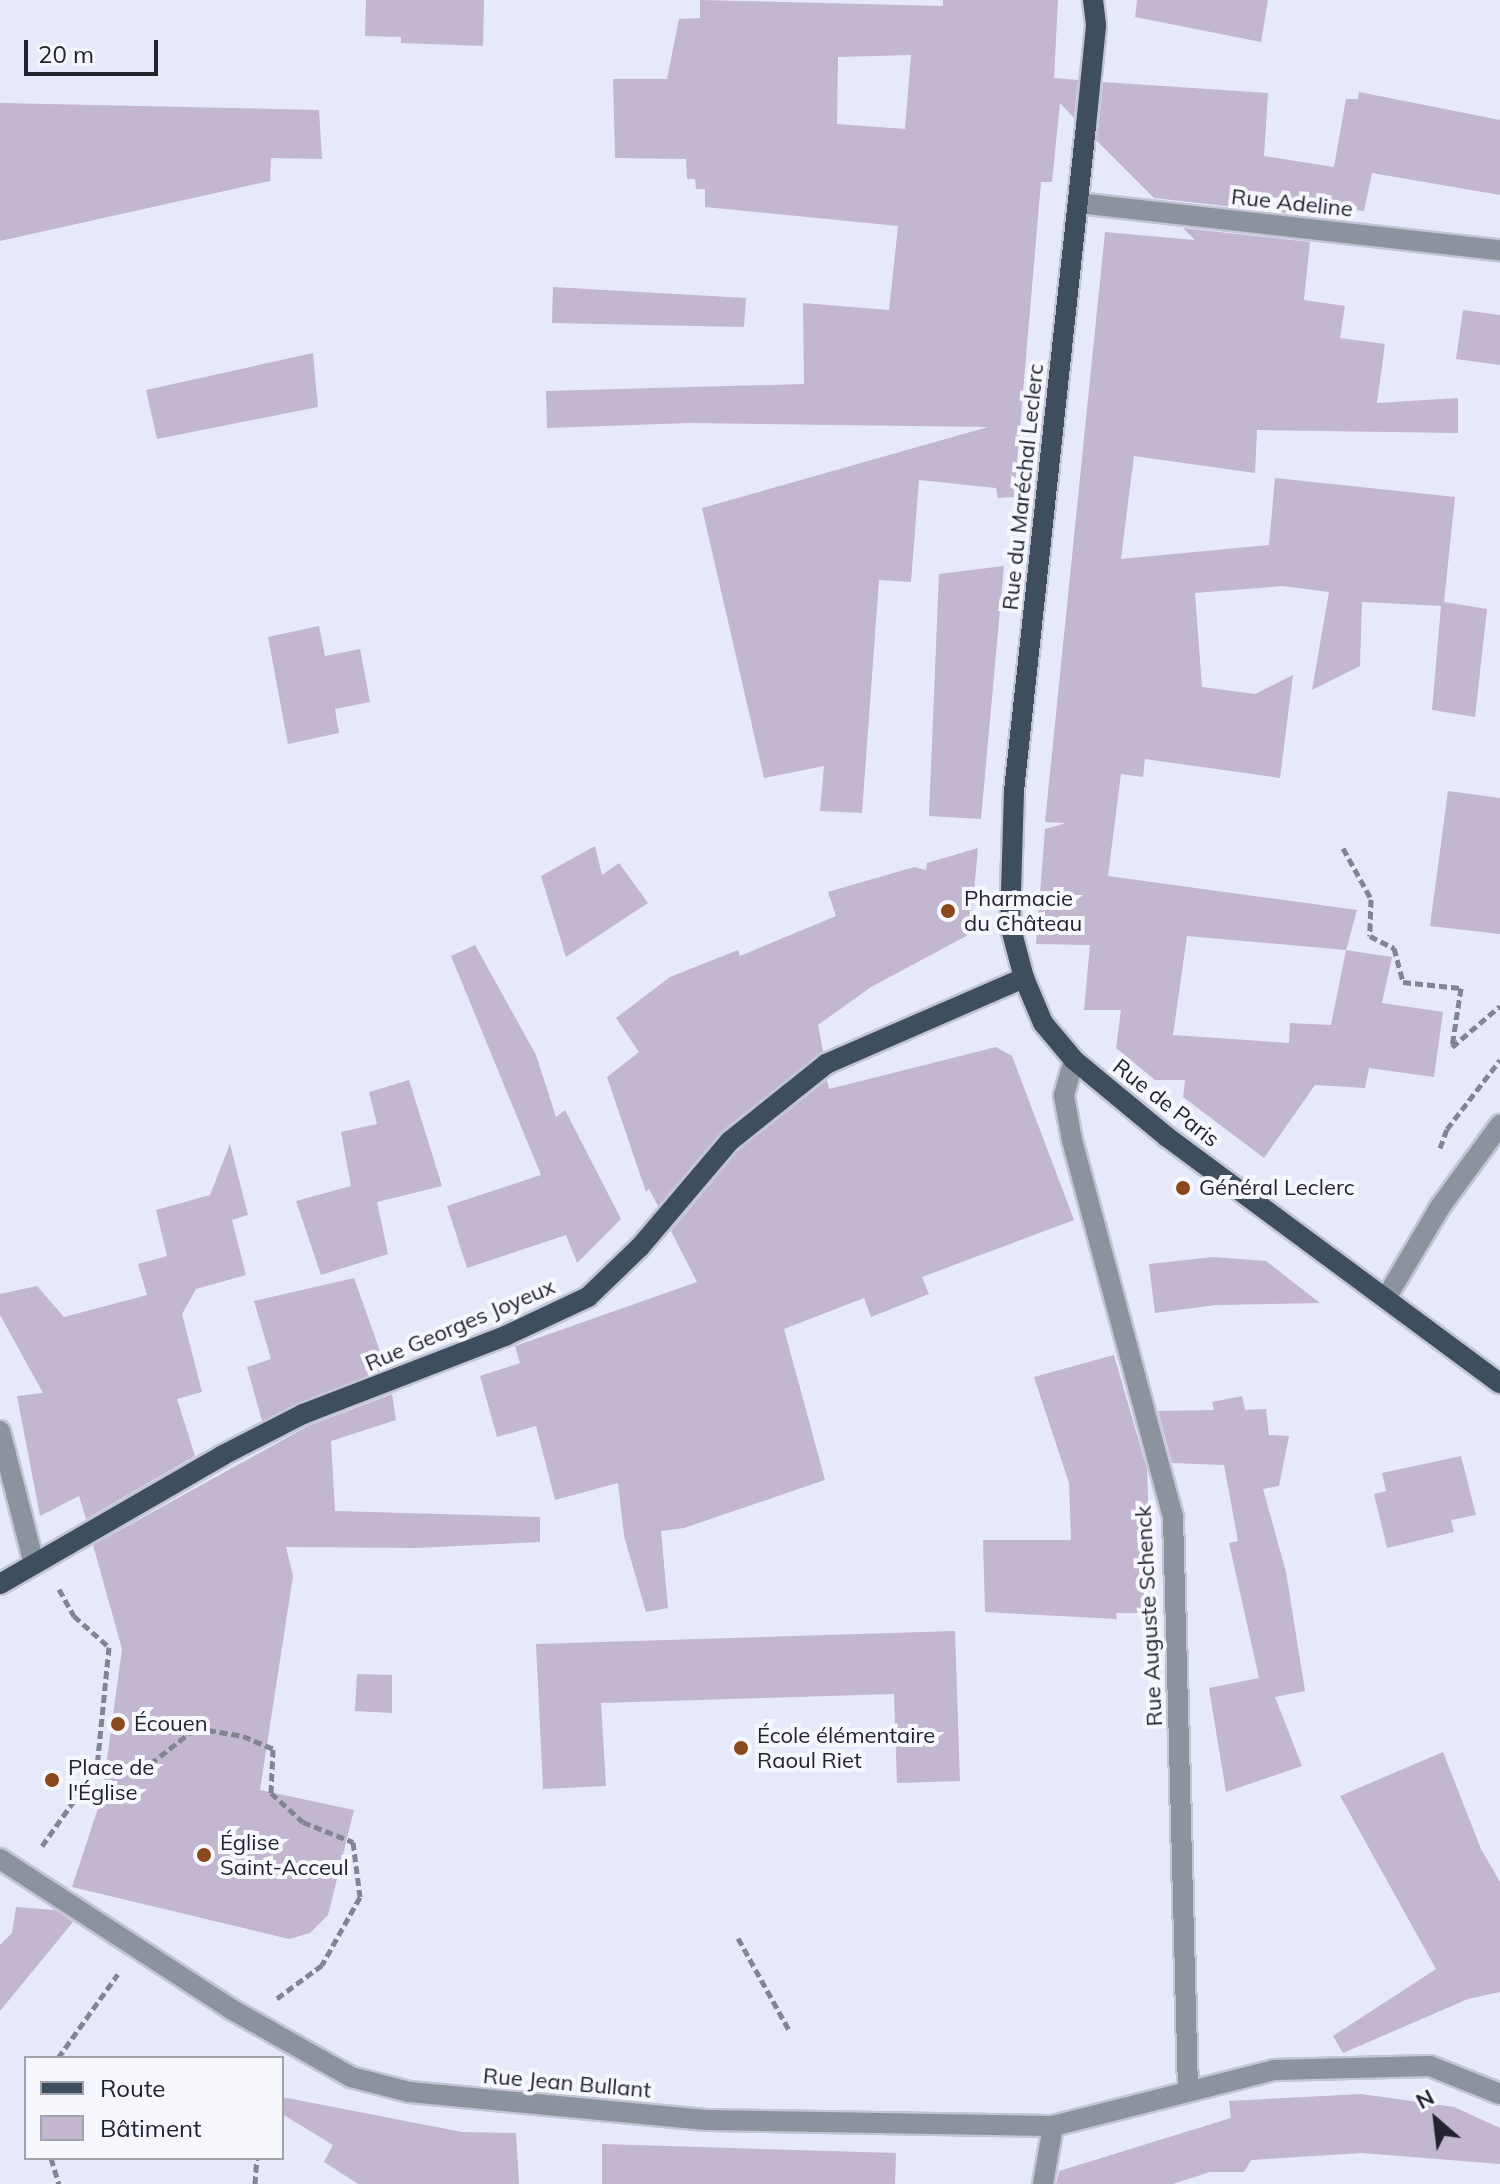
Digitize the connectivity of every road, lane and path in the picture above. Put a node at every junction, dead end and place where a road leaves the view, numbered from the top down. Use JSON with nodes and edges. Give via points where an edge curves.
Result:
{"nodes":[{"id":1,"x":1093,"y":0,"type":"edge"},
{"id":2,"x":1078,"y":203,"type":"junction"},
{"id":3,"x":1500,"y":250,"type":"edge"},
{"id":4,"x":1343,"y":848,"type":"dead end"},
{"id":5,"x":1024,"y":978,"type":"junction"},
{"id":6,"x":1500,"y":1006,"type":"edge"},
{"id":7,"x":1074,"y":1060,"type":"junction"},
{"id":8,"x":1500,"y":1125,"type":"edge"},
{"id":9,"x":1386,"y":1298,"type":"junction"},
{"id":10,"x":1500,"y":1383,"type":"edge"},
{"id":11,"x":0,"y":1431,"type":"edge"},
{"id":12,"x":34,"y":1563,"type":"junction"},
{"id":13,"x":0,"y":1584,"type":"edge"},
{"id":14,"x":97,"y":1768,"type":"junction"},
{"id":15,"x":0,"y":1859,"type":"edge"},
{"id":16,"x":22,"y":1875,"type":"junction"},
{"id":17,"x":738,"y":1938,"type":"dead end"},
{"id":18,"x":136,"y":1948,"type":"junction"},
{"id":19,"x":250,"y":2019,"type":"junction"},
{"id":20,"x":789,"y":2030,"type":"dead end"},
{"id":21,"x":59,"y":2056,"type":"edge"},
{"id":22,"x":1188,"y":2088,"type":"junction"},
{"id":23,"x":1500,"y":2094,"type":"edge"},
{"id":24,"x":1053,"y":2126,"type":"junction"},
{"id":25,"x":52,"y":2160,"type":"edge"},
{"id":26,"x":257,"y":2160,"type":"edge"},
{"id":27,"x":59,"y":2184,"type":"edge"},
{"id":28,"x":255,"y":2184,"type":"edge"},
{"id":29,"x":1043,"y":2184,"type":"edge"}],
"edges":[{"from":1,"to":2,"type":"main road","name":"Rue du Maréchal Leclerc","via":[[1096,26]]},
{"from":2,"to":3,"type":"street","name":"Rue Adeline"},
{"from":2,"to":5,"type":"main road","name":"Rue du Maréchal Leclerc","via":[[1014,791],[1010,925]]},
{"from":4,"to":6,"type":"path","via":[[1371,899],[1370,936],[1394,948],[1403,982],[1461,988],[1452,1047]]},
{"from":5,"to":7,"type":"main road","name":"Rue de Paris","via":[[1043,1023]]},
{"from":5,"to":12,"type":"main road","name":"Rue Georges Joyeux","via":[[826,1064],[730,1141],[640,1247],[588,1297],[505,1336],[303,1414]]},
{"from":7,"to":9,"type":"main road","name":"Rue de Paris","via":[[1167,1137]]},
{"from":7,"to":22,"type":"street","name":"Rue Auguste Schenck","via":[[1064,1096],[1072,1140],[1173,1517]]},
{"from":8,"to":9,"type":"street","via":[[1440,1207]]},
{"from":9,"to":10,"type":"main road","name":"Rue de Paris"},
{"from":11,"to":12,"type":"street"},
{"from":12,"to":13,"type":"main road"},
{"from":12,"to":14,"type":"path","via":[[53,1581],[74,1616],[109,1647]]},
{"from":14,"to":16,"type":"path"},
{"from":14,"to":19,"type":"path","via":[[141,1771],[196,1728],[243,1736],[273,1749],[271,1793],[303,1822],[353,1842],[360,1897],[322,1965]]},
{"from":15,"to":16,"type":"street","name":"Rue Jean Bullant"},
{"from":16,"to":18,"type":"street","name":"Rue Jean Bullant"},
{"from":17,"to":20,"type":"path"},
{"from":18,"to":19,"type":"street","name":"Rue Jean Bullant"},
{"from":18,"to":21,"type":"path"},
{"from":19,"to":24,"type":"street","name":"Rue Jean Bullant","via":[[351,2077],[409,2092],[704,2120]]},
{"from":22,"to":23,"type":"street","name":"Rue Jean Bullant","via":[[1274,2070],[1405,2063],[1430,2066]]},
{"from":22,"to":24,"type":"street","name":"Rue Jean Bullant"},
{"from":24,"to":29,"type":"street"},
{"from":25,"to":27,"type":"path"},
{"from":26,"to":28,"type":"path"}]}
